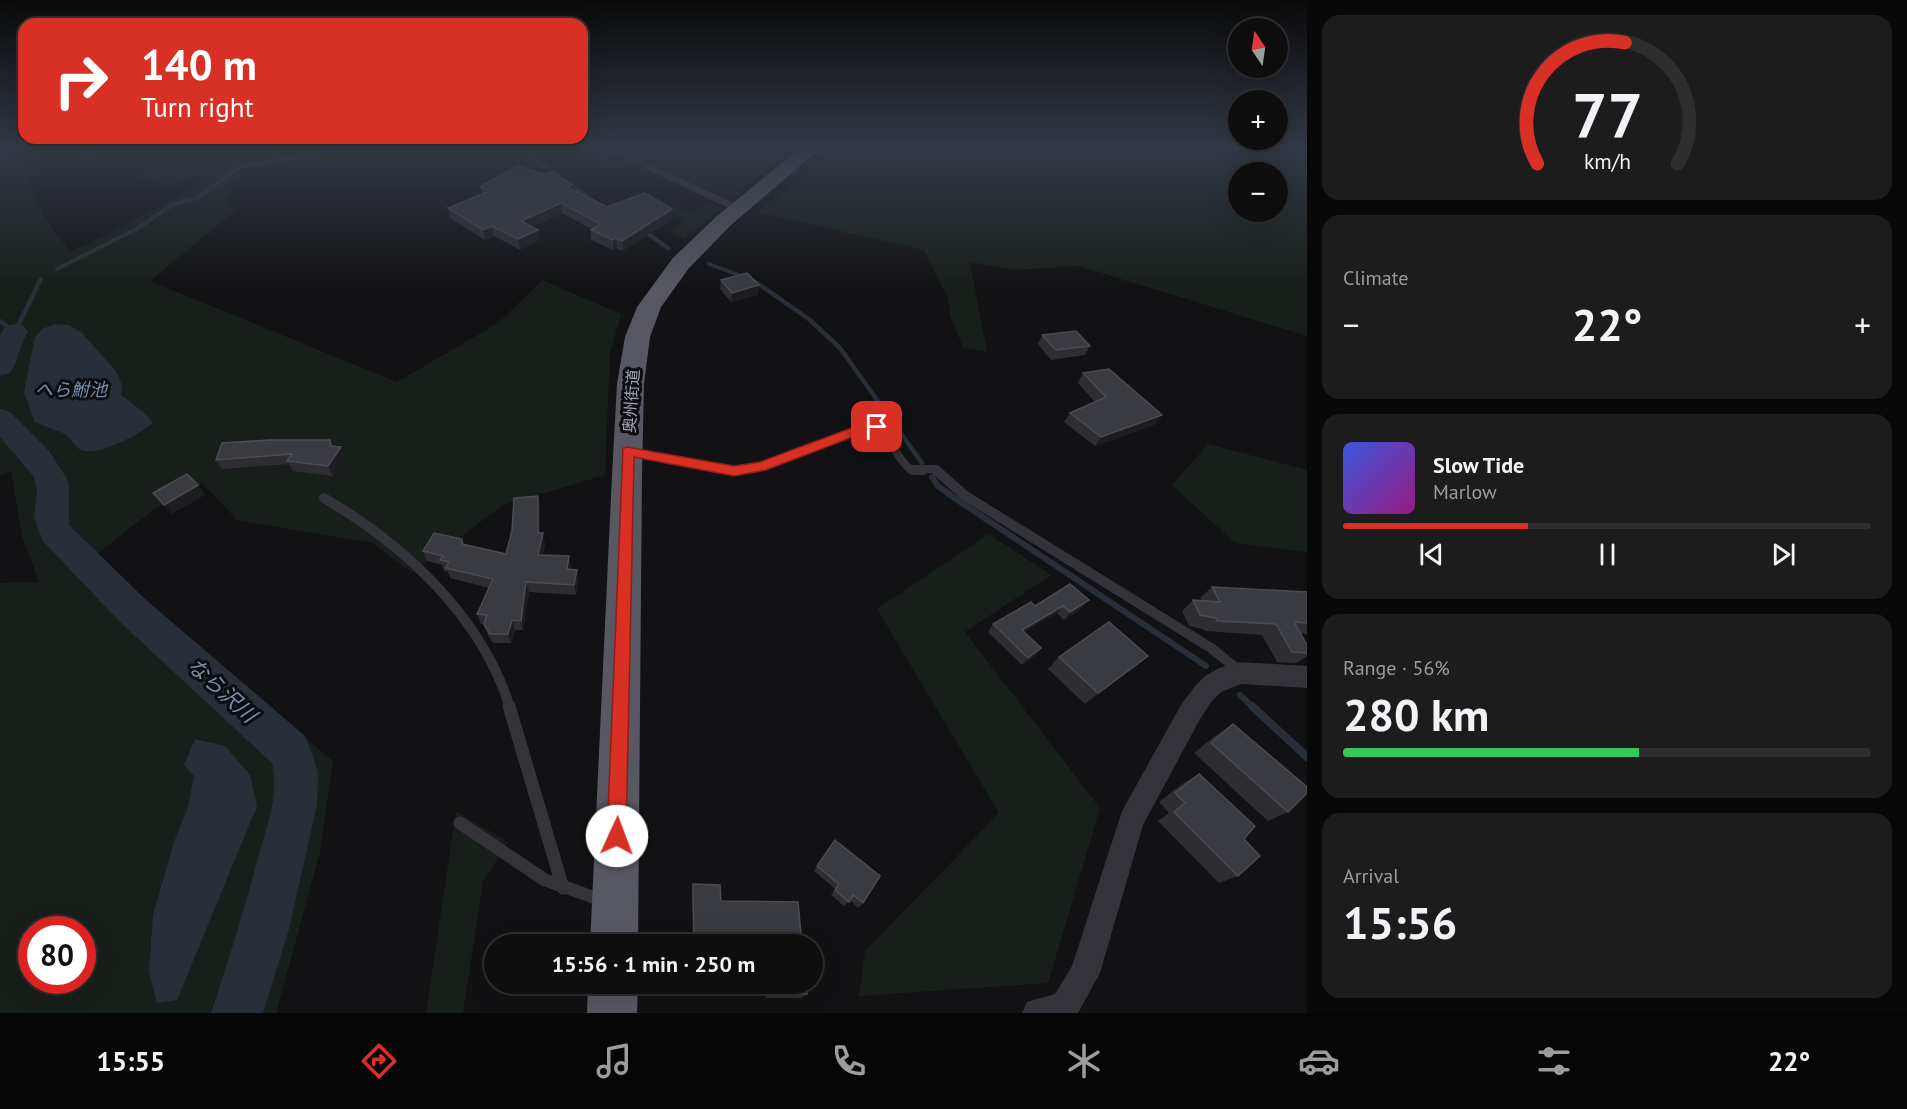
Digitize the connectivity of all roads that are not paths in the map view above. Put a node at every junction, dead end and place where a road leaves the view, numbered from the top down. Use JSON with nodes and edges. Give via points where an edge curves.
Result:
{"nodes":[{"id":1,"x":707,"y":193,"type":"edge"},
{"id":2,"x":757,"y":193,"type":"edge"},
{"id":3,"x":739,"y":208,"type":"junction"},
{"id":4,"x":627,"y":452,"type":"junction"},
{"id":5,"x":324,"y":498,"type":"dead end"},
{"id":6,"x":1241,"y":673,"type":"junction"},
{"id":7,"x":1307,"y":677,"type":"edge"},
{"id":8,"x":460,"y":823,"type":"dead end"},
{"id":9,"x":563,"y":888,"type":"junction"},
{"id":10,"x":615,"y":905,"type":"junction"},
{"id":11,"x":614,"y":934,"type":"edge"},
{"id":12,"x":613,"y":994,"type":"edge"},
{"id":13,"x":1059,"y":1011,"type":"edge"},
{"id":14,"x":612,"y":1013,"type":"edge"}],
"edges":[{"from":1,"to":3,"type":"street"},
{"from":2,"to":3,"type":"highway","name":"奥州街道"},
{"from":3,"to":4,"type":"highway","name":"奥州街道","via":[[679,267],[648,309],[637,337]]},
{"from":4,"to":6,"type":"lane","via":[[734,471],[761,467],[870,425],[877,427],[884,431],[907,467],[941,472],[957,490],[1211,648]]},
{"from":4,"to":10,"type":"highway","name":"奥州街道"},
{"from":5,"to":9,"type":"lane","via":[[374,529],[404,554],[462,617],[486,651],[502,682]]},
{"from":6,"to":7,"type":"street"},
{"from":6,"to":13,"type":"street","via":[[1220,680],[1203,694],[1131,820],[1085,973]]},
{"from":8,"to":9,"type":"lane"},
{"from":9,"to":10,"type":"lane"},
{"from":10,"to":11,"type":"highway","name":"奥州街道"},
{"from":12,"to":14,"type":"highway"}]}
